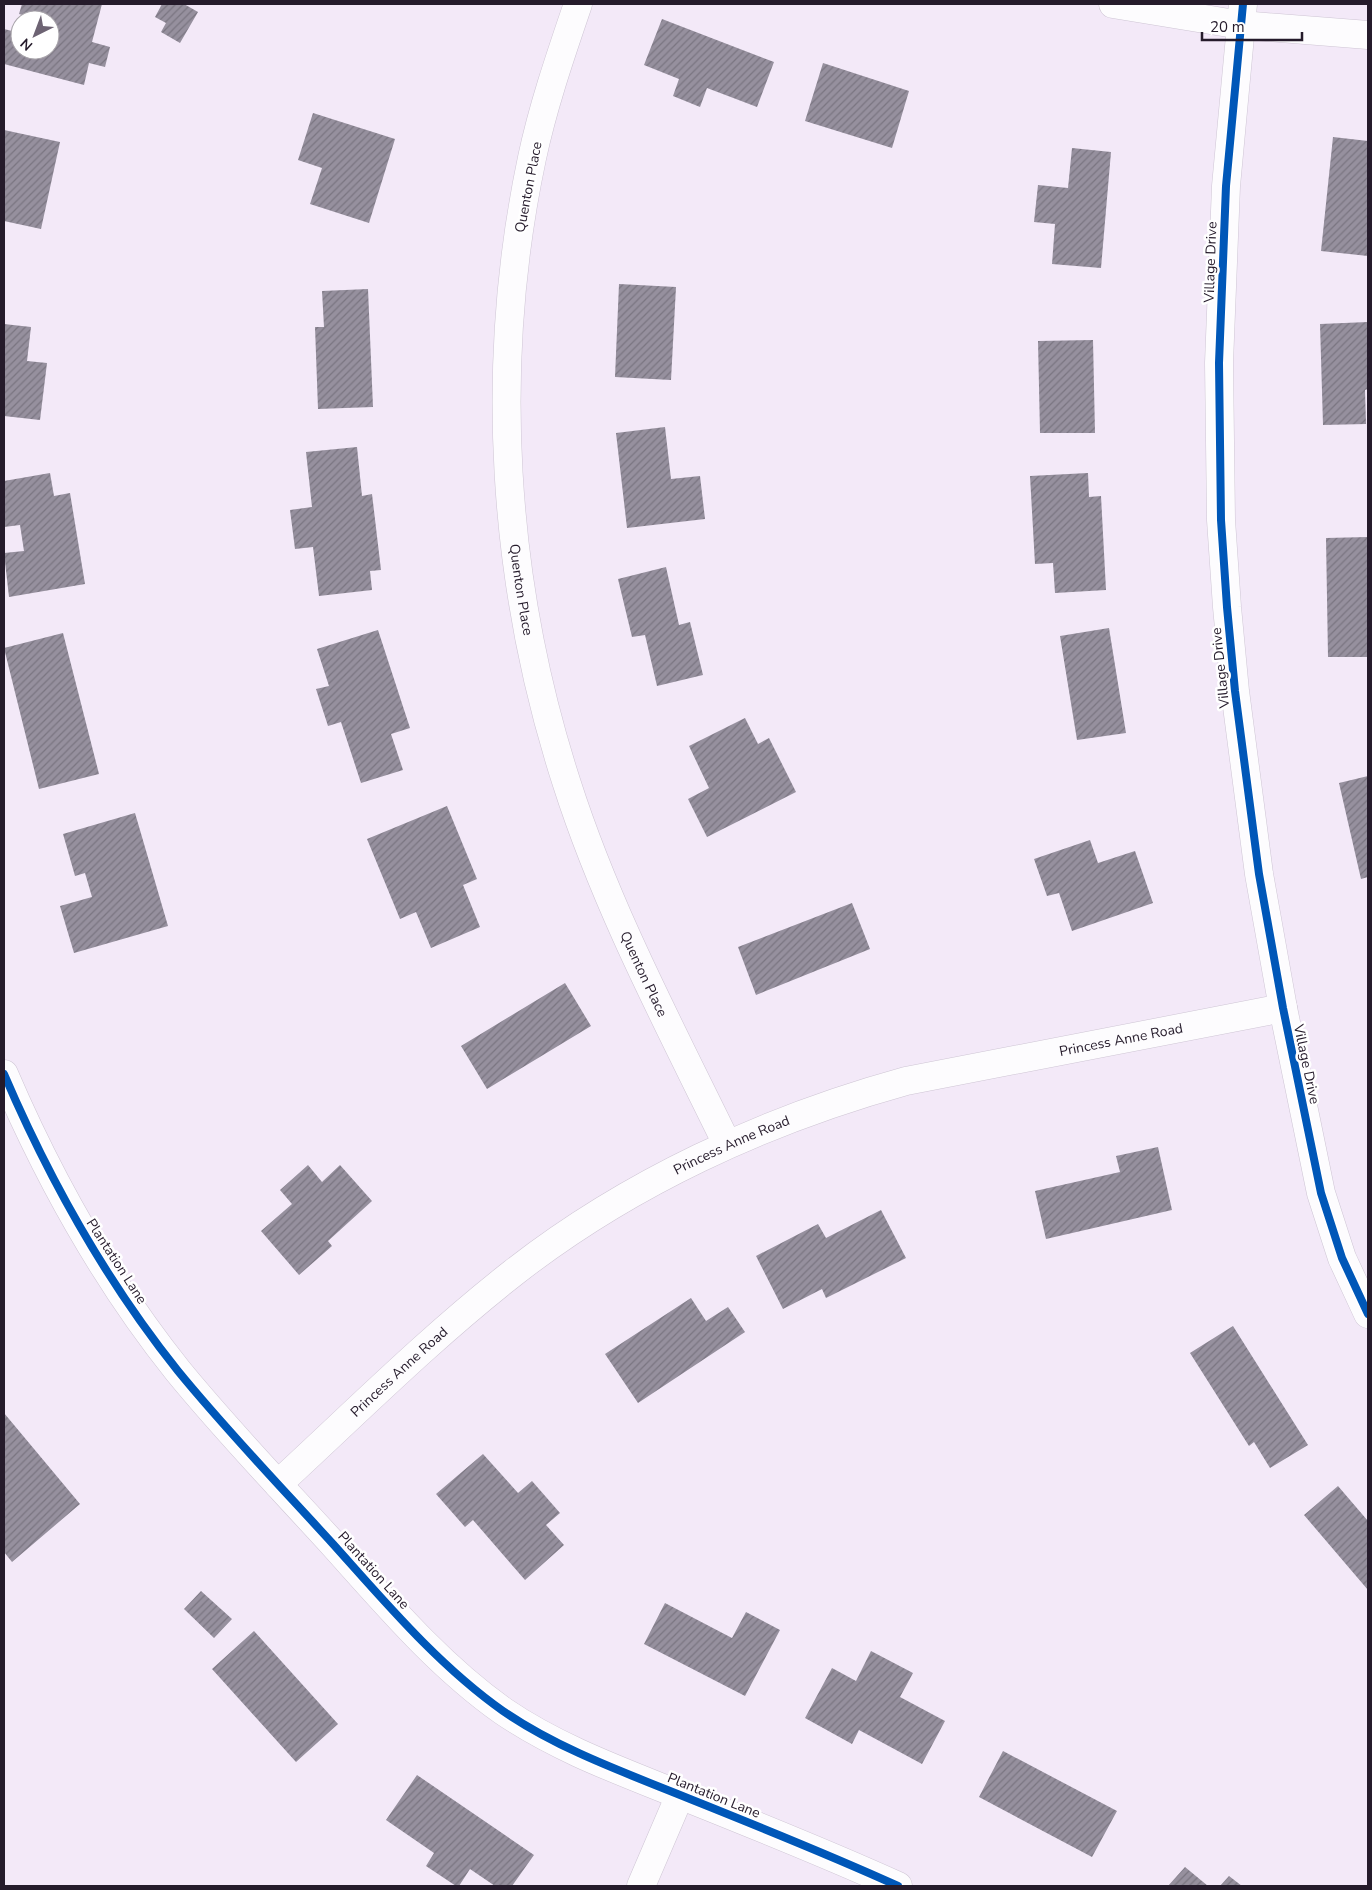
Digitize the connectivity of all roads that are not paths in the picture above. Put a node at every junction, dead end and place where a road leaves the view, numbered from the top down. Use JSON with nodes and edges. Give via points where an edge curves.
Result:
{"nodes":[{"id":1,"x":578,"y":4,"type":"edge"},
{"id":2,"x":1113,"y":4,"type":"edge"},
{"id":3,"x":1242,"y":14,"type":"edge"},
{"id":4,"x":1368,"y":35,"type":"edge"},
{"id":5,"x":1283,"y":1008,"type":"junction"},
{"id":6,"x":4,"y":1074,"type":"edge"},
{"id":7,"x":728,"y":1144,"type":"junction"},
{"id":8,"x":1368,"y":1314,"type":"edge"},
{"id":9,"x":278,"y":1484,"type":"junction"},
{"id":10,"x":680,"y":1795,"type":"junction"},
{"id":11,"x":641,"y":1886,"type":"edge"},
{"id":12,"x":898,"y":1886,"type":"edge"}],
"edges":[{"from":1,"to":7,"type":"street","name":"Quenton Place","via":[[532,156],[514,278],[508,385],[508,461],[514,550],[527,635],[567,786],[623,926]]},
{"from":2,"to":3,"type":"street"},
{"from":3,"to":4,"type":"street"},
{"from":3,"to":5,"type":"street","name":"Village Drive","via":[[1226,186],[1219,362],[1221,520],[1235,691],[1259,874]]},
{"from":5,"to":7,"type":"street","name":"Princess Anne Road","via":[[906,1081],[855,1095]]},
{"from":5,"to":8,"type":"street","name":"Village Drive","via":[[1321,1193],[1342,1258]]},
{"from":6,"to":9,"type":"street","name":"Plantation Lane","via":[[66,1203],[119,1289],[178,1370]]},
{"from":7,"to":9,"type":"street","name":"Princess Anne Road","via":[[610,1206],[512,1274]]},
{"from":9,"to":10,"type":"street","name":"Plantation Lane","via":[[450,1669],[504,1711],[575,1752]]},
{"from":10,"to":11,"type":"street"},
{"from":10,"to":12,"type":"street","name":"Plantation Lane"}]}
